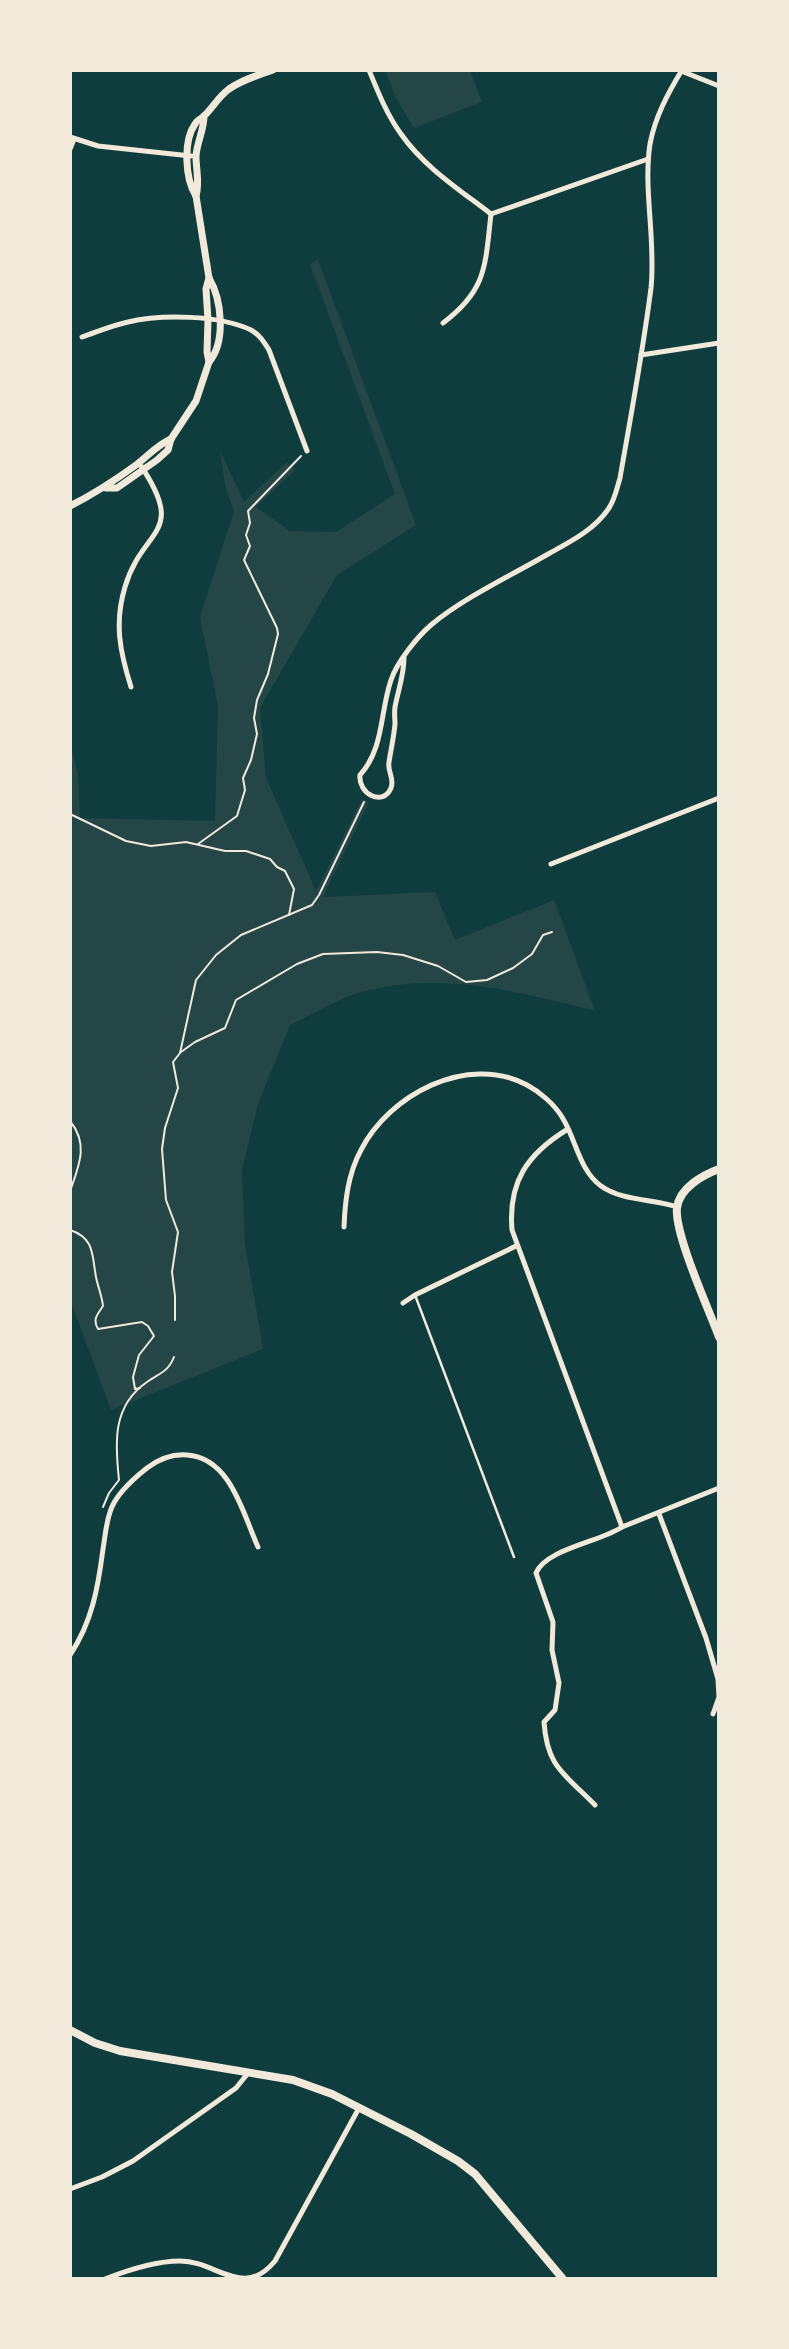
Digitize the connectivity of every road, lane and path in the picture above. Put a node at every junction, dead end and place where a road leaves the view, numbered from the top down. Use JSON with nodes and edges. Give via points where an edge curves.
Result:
{"nodes":[{"id":1,"x":273,"y":70,"type":"edge"},
{"id":2,"x":369,"y":70,"type":"edge"},
{"id":3,"x":681,"y":71,"type":"edge"},
{"id":4,"x":719,"y":86,"type":"edge"},
{"id":5,"x":204,"y":116,"type":"junction"},
{"id":6,"x":72,"y":138,"type":"edge"},
{"id":7,"x":70,"y":149,"type":"edge"},
{"id":8,"x":187,"y":155,"type":"junction"},
{"id":9,"x":196,"y":157,"type":"junction"},
{"id":10,"x":648,"y":159,"type":"junction"},
{"id":11,"x":196,"y":196,"type":"junction"},
{"id":12,"x":492,"y":214,"type":"junction"},
{"id":13,"x":209,"y":278,"type":"junction"},
{"id":14,"x":208,"y":320,"type":"junction"},
{"id":15,"x":219,"y":322,"type":"junction"},
{"id":16,"x":443,"y":323,"type":"dead end"},
{"id":17,"x":82,"y":337,"type":"dead end"},
{"id":18,"x":719,"y":343,"type":"edge"},
{"id":19,"x":641,"y":355,"type":"junction"},
{"id":20,"x":209,"y":362,"type":"junction"},
{"id":21,"x":172,"y":439,"type":"junction"},
{"id":22,"x":307,"y":451,"type":"joint"},
{"id":23,"x":139,"y":463,"type":"junction"},
{"id":24,"x":144,"y":471,"type":"junction"},
{"id":25,"x":106,"y":488,"type":"junction"},
{"id":26,"x":70,"y":506,"type":"edge"},
{"id":27,"x":404,"y":658,"type":"junction"},
{"id":28,"x":131,"y":687,"type":"dead end"},
{"id":29,"x":368,"y":795,"type":"junction"},
{"id":30,"x":719,"y":798,"type":"edge"},
{"id":31,"x":70,"y":814,"type":"edge"},
{"id":32,"x":198,"y":844,"type":"junction"},
{"id":33,"x":551,"y":864,"type":"dead end"},
{"id":34,"x":288,"y":916,"type":"junction"},
{"id":35,"x":552,"y":932,"type":"dead end"},
{"id":36,"x":180,"y":1053,"type":"junction"},
{"id":37,"x":70,"y":1121,"type":"edge"},
{"id":38,"x":568,"y":1129,"type":"junction"},
{"id":39,"x":719,"y":1169,"type":"edge"},
{"id":40,"x":70,"y":1191,"type":"edge"},
{"id":41,"x":677,"y":1207,"type":"junction"},
{"id":42,"x":344,"y":1227,"type":"dead end"},
{"id":43,"x":70,"y":1230,"type":"edge"},
{"id":44,"x":516,"y":1246,"type":"junction"},
{"id":45,"x":415,"y":1295,"type":"junction"},
{"id":46,"x":403,"y":1303,"type":"dead end"},
{"id":47,"x":175,"y":1320,"type":"dead end"},
{"id":48,"x":719,"y":1337,"type":"edge"},
{"id":49,"x":174,"y":1357,"type":"dead end"},
{"id":50,"x":140,"y":1388,"type":"junction"},
{"id":51,"x":719,"y":1488,"type":"edge"},
{"id":52,"x":110,"y":1510,"type":"junction"},
{"id":53,"x":659,"y":1514,"type":"junction"},
{"id":54,"x":622,"y":1527,"type":"junction"},
{"id":55,"x":258,"y":1547,"type":"dead end"},
{"id":56,"x":514,"y":1557,"type":"dead end"},
{"id":57,"x":70,"y":1655,"type":"edge"},
{"id":58,"x":713,"y":1714,"type":"dead end"},
{"id":59,"x":595,"y":1805,"type":"dead end"},
{"id":60,"x":70,"y":2030,"type":"edge"},
{"id":61,"x":249,"y":2072,"type":"junction"},
{"id":62,"x":359,"y":2108,"type":"junction"},
{"id":63,"x":70,"y":2189,"type":"edge"},
{"id":64,"x":105,"y":2279,"type":"edge"},
{"id":65,"x":563,"y":2279,"type":"edge"}],
"edges":[{"from":1,"to":5,"type":"street","via":[[227,90]]},
{"from":2,"to":12,"type":"street","via":[[389,114],[412,148]]},
{"from":3,"to":4,"type":"street"},
{"from":3,"to":10,"type":"street","via":[[657,117]]},
{"from":5,"to":8,"type":"street","via":[[195,122]]},
{"from":5,"to":9,"type":"street"},
{"from":6,"to":7,"type":"street"},
{"from":6,"to":8,"type":"street","via":[[109,148]]},
{"from":8,"to":9,"type":"street"},
{"from":8,"to":11,"type":"street","via":[[189,186]]},
{"from":9,"to":11,"type":"street","via":[[200,184]]},
{"from":10,"to":12,"type":"street"},
{"from":10,"to":19,"type":"street","via":[[653,253]]},
{"from":11,"to":13,"type":"street"},
{"from":12,"to":16,"type":"street","via":[[486,261],[475,293]]},
{"from":13,"to":14,"type":"street"},
{"from":13,"to":15,"type":"street","via":[[216,289]]},
{"from":14,"to":15,"type":"street"},
{"from":14,"to":17,"type":"street","via":[[143,319]]},
{"from":14,"to":20,"type":"street"},
{"from":15,"to":20,"type":"street","via":[[217,353]]},
{"from":15,"to":22,"type":"street","via":[[252,330],[264,341]]},
{"from":18,"to":19,"type":"street"},
{"from":19,"to":27,"type":"street","via":[[620,478],[601,518],[579,537],[440,618]]},
{"from":20,"to":21,"type":"street","via":[[197,401]]},
{"from":21,"to":23,"type":"street"},
{"from":21,"to":24,"type":"street","via":[[168,450]]},
{"from":22,"to":32,"type":"path","via":[[248,511],[250,545],[244,560],[278,634],[257,700],[257,734],[237,816]]},
{"from":23,"to":24,"type":"street"},
{"from":23,"to":25,"type":"street"},
{"from":24,"to":25,"type":"street","via":[[117,488]]},
{"from":24,"to":28,"type":"street","via":[[159,498],[161,518],[155,537],[131,570],[120,604],[119,641]]},
{"from":25,"to":26,"type":"street"},
{"from":27,"to":29,"type":"street","via":[[391,678],[377,746],[360,775],[361,788]]},
{"from":27,"to":29,"type":"street","via":[[388,767],[392,787],[387,794]]},
{"from":29,"to":34,"type":"path","via":[[319,895],[312,905]]},
{"from":30,"to":33,"type":"street"},
{"from":31,"to":32,"type":"path","via":[[126,841],[150,846]]},
{"from":32,"to":34,"type":"path","via":[[246,851],[285,870],[294,889]]},
{"from":34,"to":36,"type":"path","via":[[241,935],[195,980]]},
{"from":35,"to":36,"type":"path","via":[[543,935],[532,954],[513,968],[486,980],[466,982],[438,966],[403,955],[323,954],[236,1000],[225,1028]]},
{"from":36,"to":47,"type":"path","via":[[173,1062],[178,1088],[162,1149],[166,1200],[178,1232],[172,1272]]},
{"from":37,"to":40,"type":"path","via":[[83,1155]]},
{"from":38,"to":41,"type":"street","via":[[585,1168],[600,1185],[618,1194]]},
{"from":38,"to":42,"type":"street","via":[[546,1099],[510,1079],[470,1076],[432,1084],[392,1109],[369,1135],[345,1198]]},
{"from":38,"to":44,"type":"street","via":[[537,1153],[517,1180],[511,1214]]},
{"from":39,"to":41,"type":"main road","via":[[691,1185]]},
{"from":41,"to":48,"type":"main road","via":[[681,1233]]},
{"from":43,"to":50,"type":"path","via":[[79,1233],[94,1251],[103,1306],[95,1317],[98,1328],[142,1322],[154,1336],[139,1354],[133,1377],[135,1389]]},
{"from":44,"to":45,"type":"street"},
{"from":44,"to":54,"type":"street"},
{"from":45,"to":46,"type":"street"},
{"from":45,"to":56,"type":"lane"},
{"from":49,"to":50,"type":"path","via":[[169,1370]]},
{"from":50,"to":52,"type":"path","via":[[125,1404],[119,1420],[115,1440],[119,1480],[102,1507]]},
{"from":51,"to":53,"type":"street"},
{"from":52,"to":55,"type":"street","via":[[125,1488],[153,1464],[192,1455],[213,1464],[228,1479]]},
{"from":52,"to":57,"type":"street","via":[[93,1610]]},
{"from":53,"to":54,"type":"street"},
{"from":53,"to":58,"type":"street","via":[[716,1670],[719,1697]]},
{"from":54,"to":59,"type":"street","via":[[547,1559],[536,1573],[553,1622],[552,1650],[559,1683],[555,1710],[544,1722],[547,1750],[554,1764]]},
{"from":60,"to":61,"type":"main road","via":[[120,2051]]},
{"from":61,"to":62,"type":"main road","via":[[308,2085]]},
{"from":61,"to":63,"type":"street","via":[[236,2088],[133,2161]]},
{"from":62,"to":64,"type":"street","via":[[267,2271],[236,2278],[183,2261]]},
{"from":62,"to":65,"type":"main road","via":[[475,2174]]}]}
